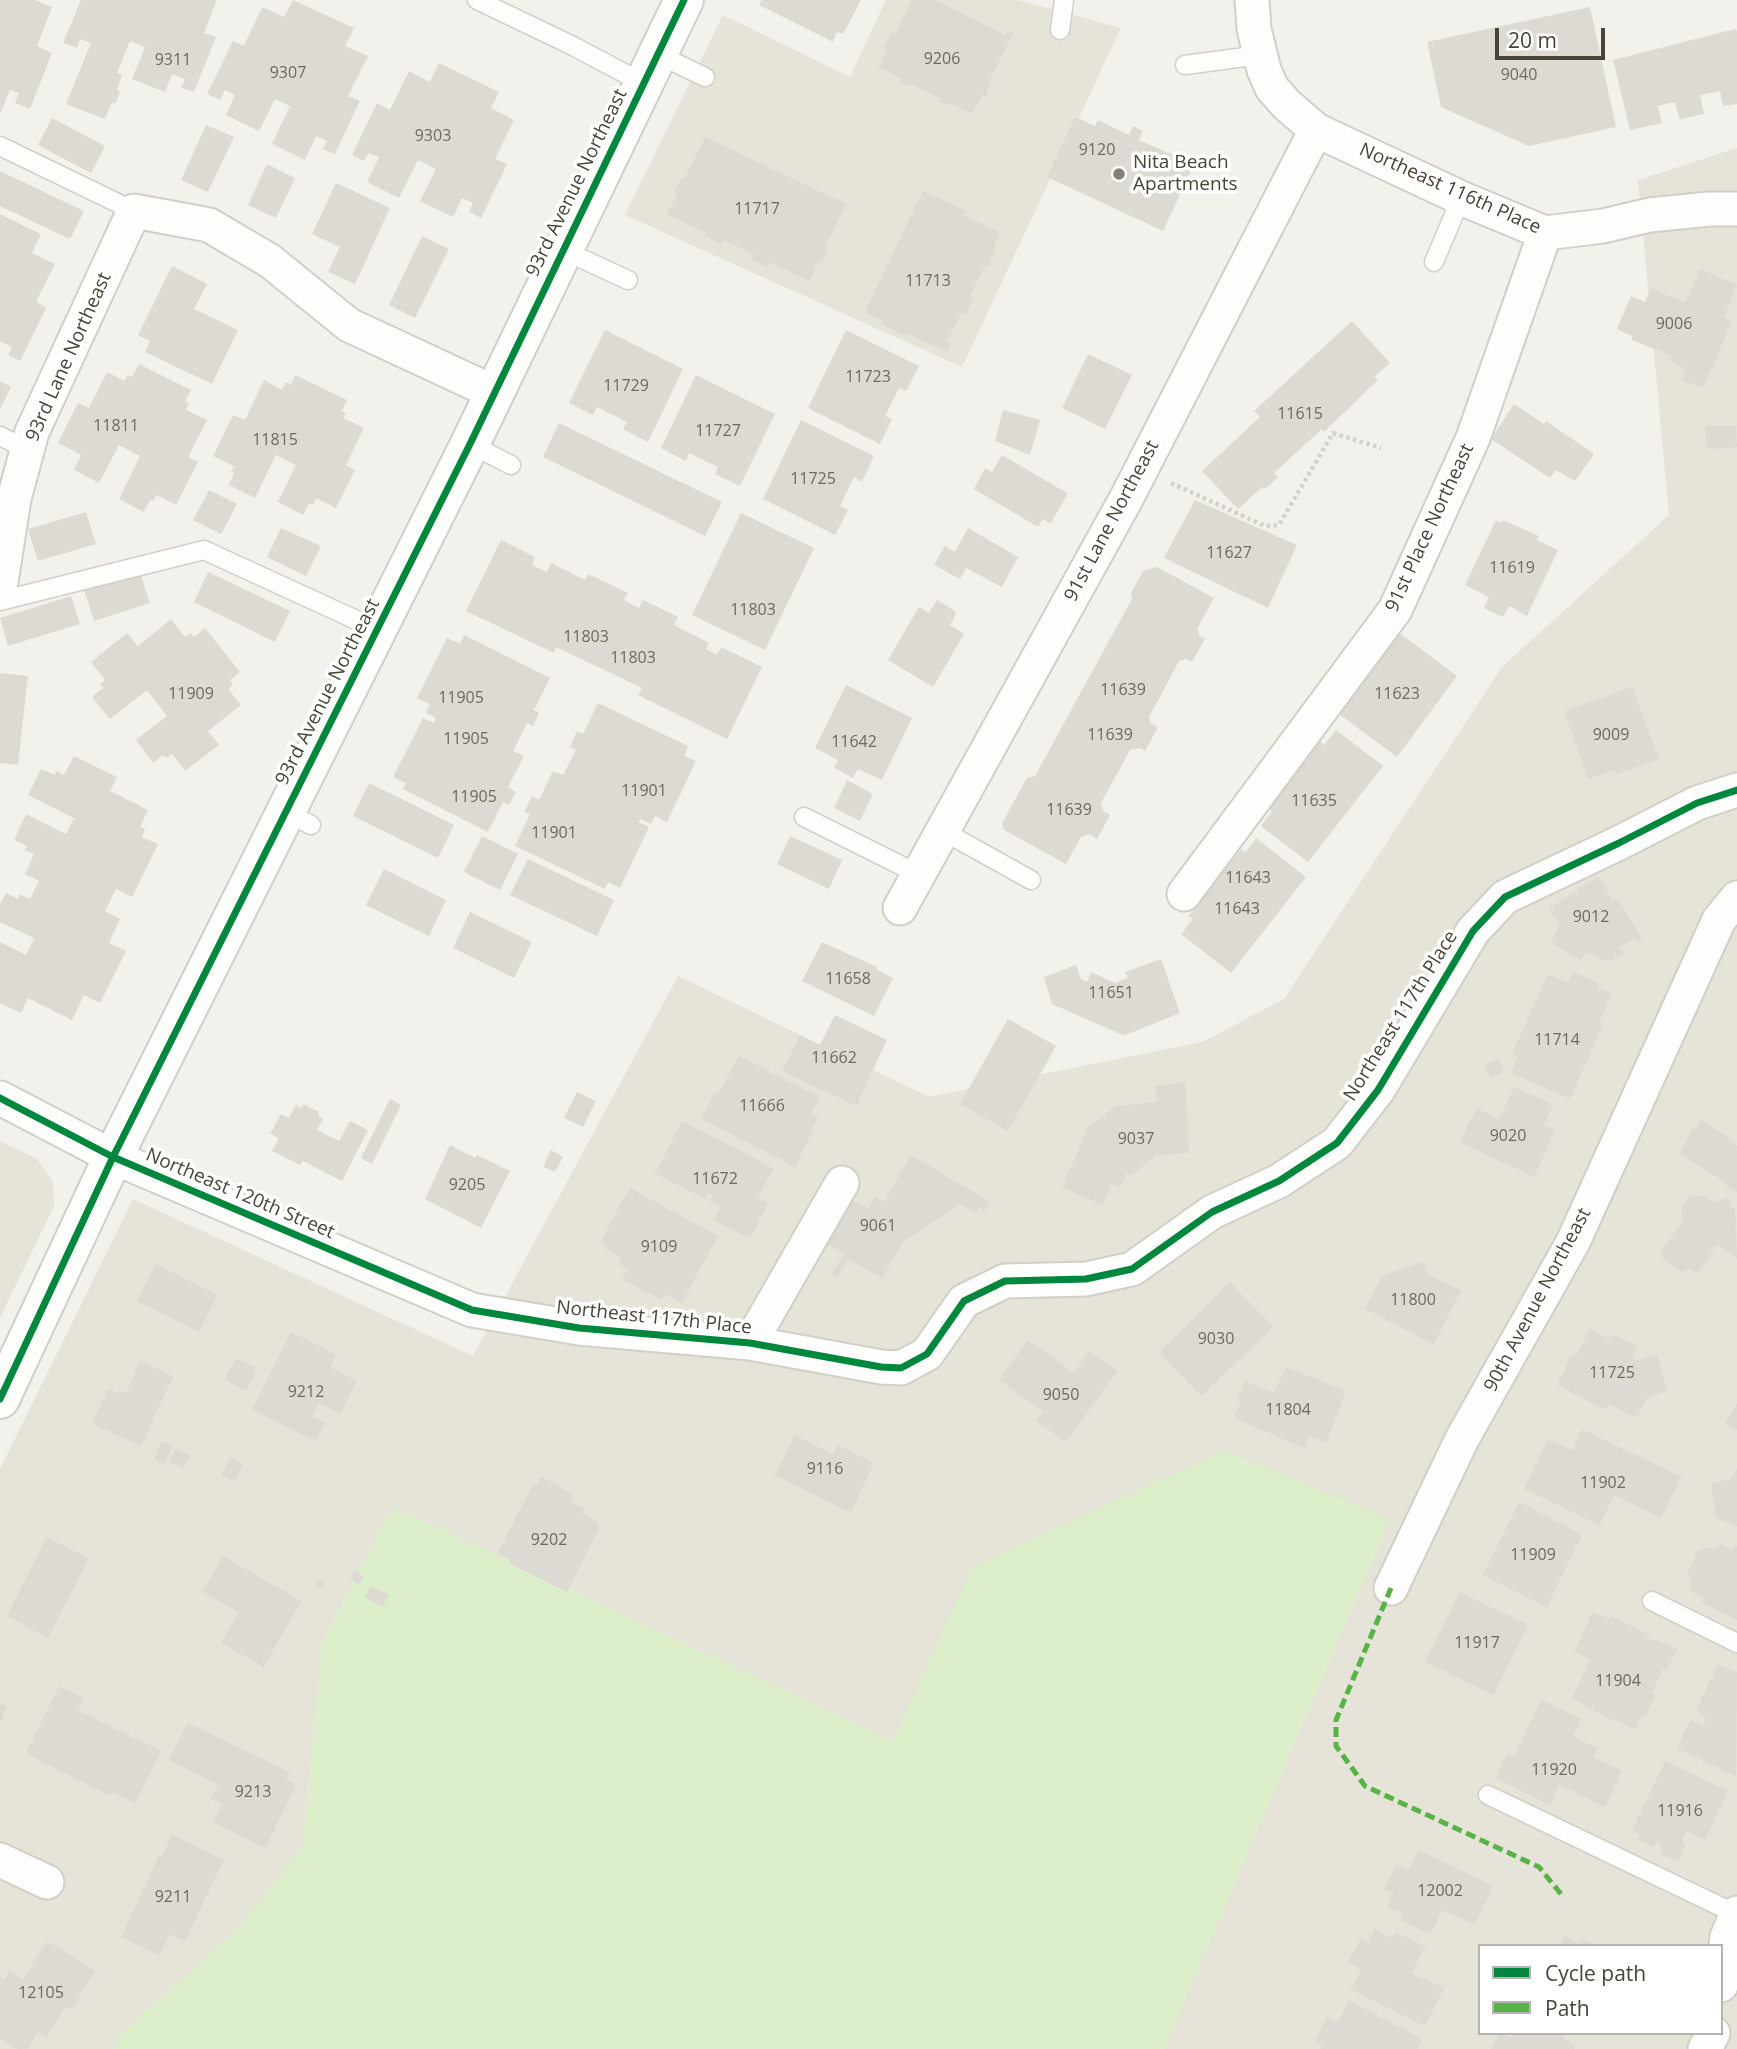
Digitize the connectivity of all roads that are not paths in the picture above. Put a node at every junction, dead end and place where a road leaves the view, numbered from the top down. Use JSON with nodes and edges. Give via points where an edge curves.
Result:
{"nodes":[{"id":1,"x":477,"y":0,"type":"edge"},
{"id":2,"x":684,"y":0,"type":"edge"},
{"id":3,"x":1064,"y":0,"type":"edge"},
{"id":4,"x":1252,"y":0,"type":"edge"},
{"id":5,"x":1060,"y":30,"type":"dead end"},
{"id":6,"x":1260,"y":55,"type":"junction"},
{"id":7,"x":1185,"y":65,"type":"dead end"},
{"id":8,"x":650,"y":69,"type":"junction"},
{"id":9,"x":705,"y":77,"type":"dead end"},
{"id":10,"x":1316,"y":130,"type":"junction"},
{"id":11,"x":0,"y":146,"type":"edge"},
{"id":12,"x":1461,"y":198,"type":"junction"},
{"id":13,"x":1737,"y":209,"type":"edge"},
{"id":14,"x":134,"y":211,"type":"junction"},
{"id":15,"x":1545,"y":233,"type":"junction"},
{"id":16,"x":563,"y":250,"type":"junction"},
{"id":17,"x":1434,"y":262,"type":"dead end"},
{"id":18,"x":628,"y":280,"type":"dead end"},
{"id":19,"x":493,"y":392,"type":"junction"},
{"id":20,"x":14,"y":443,"type":"edge"},
{"id":21,"x":470,"y":444,"type":"junction"},
{"id":22,"x":511,"y":465,"type":"dead end"},
{"id":23,"x":0,"y":588,"type":"edge"},
{"id":24,"x":0,"y":601,"type":"edge"},
{"id":25,"x":377,"y":630,"type":"junction"},
{"id":26,"x":1737,"y":790,"type":"edge"},
{"id":27,"x":804,"y":817,"type":"dead end"},
{"id":28,"x":943,"y":831,"type":"junction"},
{"id":29,"x":918,"y":874,"type":"junction"},
{"id":30,"x":1031,"y":880,"type":"dead end"},
{"id":31,"x":1184,"y":894,"type":"dead end"},
{"id":32,"x":1737,"y":898,"type":"edge"},
{"id":33,"x":900,"y":908,"type":"dead end"},
{"id":34,"x":0,"y":1098,"type":"edge"},
{"id":35,"x":113,"y":1157,"type":"junction"},
{"id":36,"x":842,"y":1183,"type":"dead end"},
{"id":37,"x":472,"y":1310,"type":"joint"},
{"id":38,"x":750,"y":1343,"type":"junction"},
{"id":39,"x":0,"y":1399,"type":"edge"},
{"id":40,"x":1391,"y":1588,"type":"dead end"},
{"id":41,"x":1652,"y":1601,"type":"dead end"},
{"id":42,"x":1737,"y":1643,"type":"edge"},
{"id":43,"x":1488,"y":1795,"type":"dead end"},
{"id":44,"x":0,"y":1860,"type":"edge"},
{"id":45,"x":47,"y":1882,"type":"dead end"},
{"id":46,"x":1737,"y":1914,"type":"edge"},
{"id":47,"x":1723,"y":1969,"type":"edge"}],
"edges":[{"from":1,"to":8,"type":"lane","via":[[571,45]]},
{"from":2,"to":8,"type":"street","name":"93rd Avenue Northeast"},
{"from":3,"to":5,"type":"lane"},
{"from":4,"to":6,"type":"street","name":"Northeast 116th Place"},
{"from":6,"to":7,"type":"lane"},
{"from":6,"to":10,"type":"street","name":"Northeast 116th Place","via":[[1272,88]]},
{"from":8,"to":9,"type":"lane"},
{"from":8,"to":16,"type":"street","name":"93rd Avenue Northeast"},
{"from":10,"to":12,"type":"street","name":"Northeast 116th Place"},
{"from":10,"to":28,"type":"street","name":"91st Lane Northeast","via":[[1126,499]]},
{"from":11,"to":14,"type":"lane"},
{"from":12,"to":15,"type":"street","name":"Northeast 116th Place"},
{"from":12,"to":17,"type":"lane"},
{"from":13,"to":15,"type":"street","name":"Northeast 116th Place","via":[[1650,215]]},
{"from":14,"to":19,"type":"street","via":[[209,225],[270,261],[349,325]]},
{"from":14,"to":20,"type":"street","name":"93rd Lane Northeast","via":[[32,432]]},
{"from":15,"to":31,"type":"street","name":"91st Place Northeast","via":[[1473,438],[1395,610]]},
{"from":16,"to":18,"type":"lane"},
{"from":16,"to":19,"type":"street","name":"93rd Avenue Northeast"},
{"from":19,"to":21,"type":"street","name":"93rd Avenue Northeast"},
{"from":20,"to":23,"type":"street","name":"93rd Lane Northeast","via":[[14,499]]},
{"from":21,"to":22,"type":"lane"},
{"from":21,"to":25,"type":"street","name":"93rd Avenue Northeast"},
{"from":24,"to":25,"type":"lane","via":[[204,550]]},
{"from":25,"to":35,"type":"street","name":"93rd Avenue Northeast","via":[[299,818]]},
{"from":26,"to":38,"type":"street","name":"Northeast 117th Place","via":[[1698,803],[1505,897],[1473,931],[1378,1090],[1337,1143],[1279,1181],[1212,1212],[1132,1269],[1086,1279],[1005,1281],[964,1301],[927,1354],[901,1367]]},
{"from":27,"to":29,"type":"lane"},
{"from":28,"to":29,"type":"street","name":"91st Lane Northeast"},
{"from":28,"to":30,"type":"lane"},
{"from":29,"to":33,"type":"street","name":"91st Lane Northeast"},
{"from":32,"to":40,"type":"street","name":"90th Avenue Northeast","via":[[1719,920],[1573,1242],[1462,1439]]},
{"from":34,"to":35,"type":"street","name":"Northeast 120th Street"},
{"from":35,"to":37,"type":"street","name":"Northeast 120th Street"},
{"from":35,"to":39,"type":"street","name":"93rd Avenue Northeast"},
{"from":36,"to":38,"type":"street"},
{"from":37,"to":38,"type":"street","name":"Northeast 117th Place","via":[[579,1328]]},
{"from":41,"to":42,"type":"lane"},
{"from":43,"to":46,"type":"lane"},
{"from":44,"to":45,"type":"street"},
{"from":46,"to":47,"type":"street","via":[[1727,1937]]}]}
